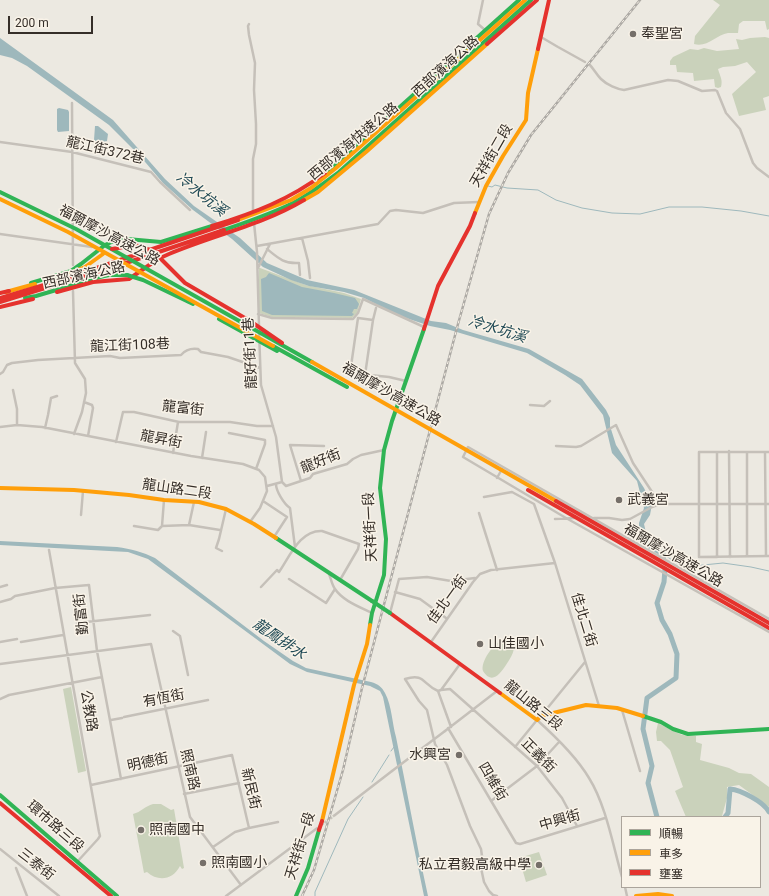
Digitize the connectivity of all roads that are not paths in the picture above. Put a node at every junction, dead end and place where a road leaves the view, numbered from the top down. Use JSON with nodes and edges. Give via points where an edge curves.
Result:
{"nodes":[{"id":1,"x":483,"y":0,"type":"edge"},
{"id":2,"x":519,"y":0,"type":"edge"},
{"id":3,"x":525,"y":0,"type":"edge"},
{"id":4,"x":531,"y":0,"type":"edge"},
{"id":5,"x":537,"y":0,"type":"edge"},
{"id":6,"x":549,"y":0,"type":"edge"},
{"id":7,"x":249,"y":24,"type":"dead end"},
{"id":8,"x":485,"y":30,"type":"junction"},
{"id":9,"x":541,"y":37,"type":"junction"},
{"id":10,"x":464,"y":54,"type":"junction"},
{"id":11,"x":585,"y":62,"type":"dead end"},
{"id":12,"x":589,"y":64,"type":"dead end"},
{"id":13,"x":452,"y":75,"type":"junction"},
{"id":14,"x":430,"y":80,"type":"junction"},
{"id":15,"x":72,"y":103,"type":"dead end"},
{"id":16,"x":412,"y":106,"type":"junction"},
{"id":17,"x":0,"y":142,"type":"edge"},
{"id":18,"x":72,"y":152,"type":"junction"},
{"id":19,"x":769,"y":177,"type":"edge"},
{"id":20,"x":0,"y":192,"type":"edge"},
{"id":21,"x":0,"y":199,"type":"edge"},
{"id":22,"x":479,"y":202,"type":"junction"},
{"id":23,"x":190,"y":210,"type":"dead end"},
{"id":24,"x":253,"y":218,"type":"junction"},
{"id":25,"x":209,"y":229,"type":"junction"},
{"id":26,"x":234,"y":229,"type":"junction"},
{"id":27,"x":0,"y":234,"type":"edge"},
{"id":28,"x":302,"y":238,"type":"junction"},
{"id":29,"x":74,"y":244,"type":"junction"},
{"id":30,"x":270,"y":244,"type":"junction"},
{"id":31,"x":257,"y":246,"type":"junction"},
{"id":32,"x":97,"y":249,"type":"junction"},
{"id":33,"x":267,"y":249,"type":"junction"},
{"id":34,"x":73,"y":265,"type":"dead end"},
{"id":35,"x":258,"y":266,"type":"junction"},
{"id":36,"x":300,"y":275,"type":"dead end"},
{"id":37,"x":310,"y":278,"type":"dead end"},
{"id":38,"x":73,"y":291,"type":"dead end"},
{"id":39,"x":0,"y":293,"type":"edge"},
{"id":40,"x":3,"y":298,"type":"edge"},
{"id":41,"x":0,"y":307,"type":"edge"},
{"id":42,"x":376,"y":308,"type":"dead end"},
{"id":43,"x":258,"y":314,"type":"junction"},
{"id":44,"x":373,"y":320,"type":"junction"},
{"id":45,"x":424,"y":326,"type":"junction"},
{"id":46,"x":287,"y":348,"type":"junction"},
{"id":47,"x":74,"y":359,"type":"junction"},
{"id":48,"x":260,"y":368,"type":"junction"},
{"id":49,"x":0,"y":374,"type":"edge"},
{"id":50,"x":365,"y":375,"type":"junction"},
{"id":51,"x":406,"y":381,"type":"junction"},
{"id":52,"x":344,"y":384,"type":"junction"},
{"id":53,"x":13,"y":390,"type":"dead end"},
{"id":54,"x":58,"y":396,"type":"dead end"},
{"id":55,"x":550,"y":401,"type":"dead end"},
{"id":56,"x":84,"y":402,"type":"junction"},
{"id":57,"x":530,"y":405,"type":"dead end"},
{"id":58,"x":178,"y":422,"type":"junction"},
{"id":59,"x":18,"y":425,"type":"junction"},
{"id":60,"x":273,"y":426,"type":"junction"},
{"id":61,"x":0,"y":427,"type":"edge"},
{"id":62,"x":45,"y":428,"type":"junction"},
{"id":63,"x":206,"y":432,"type":"dead end"},
{"id":64,"x":229,"y":433,"type":"dead end"},
{"id":65,"x":74,"y":434,"type":"junction"},
{"id":66,"x":88,"y":436,"type":"junction"},
{"id":67,"x":116,"y":442,"type":"junction"},
{"id":68,"x":324,"y":446,"type":"dead end"},
{"id":69,"x":556,"y":446,"type":"dead end"},
{"id":70,"x":384,"y":450,"type":"junction"},
{"id":71,"x":717,"y":452,"type":"junction"},
{"id":72,"x":729,"y":452,"type":"junction"},
{"id":73,"x":747,"y":452,"type":"junction"},
{"id":74,"x":765,"y":452,"type":"junction"},
{"id":75,"x":769,"y":452,"type":"edge"},
{"id":76,"x":173,"y":453,"type":"junction"},
{"id":77,"x":202,"y":458,"type":"junction"},
{"id":78,"x":503,"y":467,"type":"junction"},
{"id":79,"x":256,"y":469,"type":"junction"},
{"id":80,"x":497,"y":478,"type":"junction"},
{"id":81,"x":301,"y":481,"type":"junction"},
{"id":82,"x":282,"y":482,"type":"junction"},
{"id":83,"x":276,"y":483,"type":"junction"},
{"id":84,"x":267,"y":486,"type":"junction"},
{"id":85,"x":0,"y":488,"type":"edge"},
{"id":86,"x":541,"y":489,"type":"junction"},
{"id":87,"x":83,"y":491,"type":"junction"},
{"id":88,"x":484,"y":497,"type":"dead end"},
{"id":89,"x":164,"y":500,"type":"junction"},
{"id":90,"x":536,"y":500,"type":"junction"},
{"id":91,"x":194,"y":501,"type":"junction"},
{"id":92,"x":263,"y":501,"type":"junction"},
{"id":93,"x":660,"y":504,"type":"junction"},
{"id":94,"x":698,"y":504,"type":"junction"},
{"id":95,"x":717,"y":504,"type":"junction"},
{"id":96,"x":729,"y":504,"type":"junction"},
{"id":97,"x":748,"y":504,"type":"junction"},
{"id":98,"x":765,"y":504,"type":"junction"},
{"id":99,"x":769,"y":504,"type":"edge"},
{"id":100,"x":226,"y":509,"type":"junction"},
{"id":101,"x":479,"y":513,"type":"dead end"},
{"id":102,"x":81,"y":516,"type":"dead end"},
{"id":103,"x":566,"y":518,"type":"junction"},
{"id":104,"x":592,"y":518,"type":"junction"},
{"id":105,"x":555,"y":519,"type":"dead end"},
{"id":106,"x":250,"y":522,"type":"junction"},
{"id":107,"x":602,"y":523,"type":"junction"},
{"id":108,"x":189,"y":525,"type":"junction"},
{"id":109,"x":134,"y":526,"type":"dead end"},
{"id":110,"x":162,"y":526,"type":"junction"},
{"id":111,"x":220,"y":530,"type":"junction"},
{"id":112,"x":596,"y":535,"type":"junction"},
{"id":113,"x":274,"y":538,"type":"junction"},
{"id":114,"x":294,"y":549,"type":"junction"},
{"id":115,"x":49,"y":550,"type":"dead end"},
{"id":116,"x":222,"y":551,"type":"dead end"},
{"id":117,"x":656,"y":554,"type":"junction"},
{"id":118,"x":747,"y":556,"type":"junction"},
{"id":119,"x":768,"y":556,"type":"edge"},
{"id":120,"x":717,"y":557,"type":"junction"},
{"id":121,"x":730,"y":557,"type":"junction"},
{"id":122,"x":555,"y":563,"type":"junction"},
{"id":123,"x":650,"y":565,"type":"junction"},
{"id":124,"x":497,"y":570,"type":"junction"},
{"id":125,"x":329,"y":574,"type":"junction"},
{"id":126,"x":475,"y":578,"type":"junction"},
{"id":127,"x":289,"y":579,"type":"dead end"},
{"id":128,"x":340,"y":580,"type":"junction"},
{"id":129,"x":708,"y":584,"type":"junction"},
{"id":130,"x":7,"y":585,"type":"dead end"},
{"id":131,"x":0,"y":587,"type":"edge"},
{"id":132,"x":261,"y":587,"type":"dead end"},
{"id":133,"x":55,"y":588,"type":"junction"},
{"id":134,"x":334,"y":589,"type":"junction"},
{"id":135,"x":395,"y":592,"type":"junction"},
{"id":136,"x":703,"y":595,"type":"junction"},
{"id":137,"x":0,"y":602,"type":"edge"},
{"id":138,"x":390,"y":613,"type":"junction"},
{"id":139,"x":372,"y":614,"type":"junction"},
{"id":140,"x":150,"y":615,"type":"dead end"},
{"id":141,"x":446,"y":618,"type":"junction"},
{"id":142,"x":769,"y":619,"type":"edge"},
{"id":143,"x":93,"y":622,"type":"junction"},
{"id":144,"x":77,"y":623,"type":"dead end"},
{"id":145,"x":769,"y":623,"type":"edge"},
{"id":146,"x":769,"y":628,"type":"edge"},
{"id":147,"x":173,"y":631,"type":"dead end"},
{"id":148,"x":769,"y":632,"type":"edge"},
{"id":149,"x":64,"y":635,"type":"junction"},
{"id":150,"x":17,"y":639,"type":"dead end"},
{"id":151,"x":0,"y":642,"type":"edge"},
{"id":152,"x":21,"y":642,"type":"dead end"},
{"id":153,"x":431,"y":642,"type":"junction"},
{"id":154,"x":97,"y":651,"type":"junction"},
{"id":155,"x":67,"y":655,"type":"junction"},
{"id":156,"x":585,"y":662,"type":"junction"},
{"id":157,"x":0,"y":664,"type":"edge"},
{"id":158,"x":460,"y":664,"type":"junction"},
{"id":159,"x":188,"y":675,"type":"dead end"},
{"id":160,"x":102,"y":677,"type":"junction"},
{"id":161,"x":72,"y":683,"type":"junction"},
{"id":162,"x":439,"y":691,"type":"junction"},
{"id":163,"x":498,"y":691,"type":"junction"},
{"id":164,"x":0,"y":699,"type":"edge"},
{"id":165,"x":208,"y":700,"type":"dead end"},
{"id":166,"x":599,"y":706,"type":"junction"},
{"id":167,"x":165,"y":709,"type":"junction"},
{"id":168,"x":473,"y":709,"type":"junction"},
{"id":169,"x":624,"y":711,"type":"junction"},
{"id":170,"x":539,"y":718,"type":"junction"},
{"id":171,"x":110,"y":720,"type":"junction"},
{"id":172,"x":450,"y":728,"type":"junction"},
{"id":173,"x":769,"y":729,"type":"edge"},
{"id":174,"x":559,"y":742,"type":"junction"},
{"id":175,"x":516,"y":746,"type":"junction"},
{"id":176,"x":232,"y":755,"type":"joint"},
{"id":177,"x":178,"y":766,"type":"junction"},
{"id":178,"x":537,"y":766,"type":"junction"},
{"id":179,"x":640,"y":771,"type":"dead end"},
{"id":180,"x":121,"y":779,"type":"junction"},
{"id":181,"x":239,"y":783,"type":"junction"},
{"id":182,"x":91,"y":785,"type":"junction"},
{"id":183,"x":184,"y":794,"type":"junction"},
{"id":184,"x":0,"y":795,"type":"edge"},
{"id":185,"x":491,"y":801,"type":"junction"},
{"id":186,"x":0,"y":803,"type":"edge"},
{"id":187,"x":335,"y":815,"type":"tunnel mouth"},
{"id":188,"x":605,"y":818,"type":"junction"},
{"id":189,"x":278,"y":822,"type":"dead end"},
{"id":190,"x":577,"y":826,"type":"junction"},
{"id":191,"x":248,"y":828,"type":"junction"},
{"id":192,"x":318,"y":829,"type":"junction"},
{"id":193,"x":520,"y":844,"type":"joint"},
{"id":194,"x":213,"y":847,"type":"junction"},
{"id":195,"x":0,"y":849,"type":"edge"},
{"id":196,"x":78,"y":861,"type":"junction"},
{"id":197,"x":74,"y":866,"type":"junction"},
{"id":198,"x":16,"y":868,"type":"dead end"},
{"id":199,"x":621,"y":874,"type":"edge"},
{"id":200,"x":94,"y":879,"type":"junction"},
{"id":201,"x":241,"y":885,"type":"junction"},
{"id":202,"x":664,"y":895,"type":"edge"},
{"id":203,"x":27,"y":896,"type":"edge"},
{"id":204,"x":59,"y":896,"type":"edge"},
{"id":205,"x":111,"y":896,"type":"edge"},
{"id":206,"x":117,"y":896,"type":"edge"},
{"id":207,"x":226,"y":896,"type":"edge"},
{"id":208,"x":296,"y":896,"type":"edge"},
{"id":209,"x":496,"y":896,"type":"edge"},
{"id":210,"x":636,"y":896,"type":"edge"},
{"id":211,"x":672,"y":896,"type":"edge"}],
"edges":[{"from":1,"to":8,"type":"street","via":[[478,24]]},
{"from":2,"to":8,"type":"main road","name":"西部濱海公路"},
{"from":3,"to":10,"type":"main road","name":"西部濱海快速公路"},
{"from":4,"to":16,"type":"main road","name":"西部濱海快速公路"},
{"from":5,"to":13,"type":"main road","name":"西部濱海公路"},
{"from":6,"to":9,"type":"main road","name":"天祥街二段"},
{"from":7,"to":24,"type":"street","name":"龍好街11巷","via":[[255,63],[256,144],[253,159]]},
{"from":8,"to":14,"type":"main road","name":"西部濱海公路"},
{"from":9,"to":11,"type":"street"},
{"from":9,"to":22,"type":"main road","name":"天祥街二段","via":[[528,94],[526,120],[503,156]]},
{"from":10,"to":14,"type":"main road"},
{"from":10,"to":24,"type":"main road","name":"西部濱海快速公路","via":[[311,188]]},
{"from":12,"to":19,"type":"street","via":[[602,80],[619,90],[668,80],[678,81],[702,91],[717,91],[726,113],[740,129],[753,163]]},
{"from":13,"to":16,"type":"main road"},
{"from":13,"to":24,"type":"main road","name":"西部濱海公路","via":[[318,192],[284,212]]},
{"from":14,"to":24,"type":"main road","name":"西部濱海公路","via":[[322,175]]},
{"from":15,"to":18,"type":"street"},
{"from":16,"to":24,"type":"main road","name":"西部濱海快速公路","via":[[345,167],[313,191],[293,203]]},
{"from":17,"to":18,"type":"street","name":"龍江街372巷"},
{"from":18,"to":23,"type":"street","name":"龍江街372巷","via":[[151,172]]},
{"from":18,"to":29,"type":"street"},
{"from":20,"to":46,"type":"main road","name":"福爾摩沙高速公路","bridge":true,"via":[[76,229]]},
{"from":21,"to":52,"type":"main road","name":"福爾摩沙高速公路","bridge":true,"via":[[68,232]]},
{"from":22,"to":28,"type":"street","via":[[454,203],[423,213],[390,211],[378,224]]},
{"from":22,"to":45,"type":"main road","name":"天祥街二段","via":[[438,286]]},
{"from":24,"to":25,"type":"main road","name":"西部濱海快速公路"},
{"from":24,"to":25,"type":"main road","name":"西部濱海公路","via":[[222,223]]},
{"from":24,"to":26,"type":"main road","name":"西部濱海快速公路"},
{"from":24,"to":31,"type":"street","name":"龍好街11巷"},
{"from":25,"to":32,"type":"main road","name":"西部濱海公路","via":[[154,243],[117,240]]},
{"from":25,"to":40,"type":"main road","name":"西部濱海快速公路"},
{"from":26,"to":40,"type":"main road","name":"西部濱海快速公路"},
{"from":26,"to":41,"type":"main road","name":"西部濱海公路","via":[[158,259],[129,278],[93,282]]},
{"from":27,"to":29,"type":"street"},
{"from":28,"to":30,"type":"street"},
{"from":28,"to":37,"type":"street"},
{"from":29,"to":32,"type":"street"},
{"from":29,"to":34,"type":"street"},
{"from":30,"to":31,"type":"street"},
{"from":30,"to":33,"type":"street"},
{"from":31,"to":35,"type":"street","name":"龍好街11巷"},
{"from":32,"to":40,"type":"main road","name":"西部濱海公路","via":[[83,263],[68,272]]},
{"from":33,"to":35,"type":"street"},
{"from":33,"to":36,"type":"street","via":[[290,264],[299,263]]},
{"from":35,"to":43,"type":"street","name":"龍好街11巷"},
{"from":38,"to":47,"type":"street"},
{"from":39,"to":40,"type":"main road","name":"西部濱海公路"},
{"from":40,"to":46,"type":"main road","bridge":true,"via":[[78,271],[103,254],[119,247],[141,246],[153,251],[185,283],[280,340]]},
{"from":40,"to":52,"type":"main road","bridge":true,"via":[[36,296],[100,277],[127,275],[201,308],[252,338]]},
{"from":42,"to":44,"type":"street"},
{"from":43,"to":45,"type":"street","via":[[272,318],[353,319],[363,299]]},
{"from":43,"to":48,"type":"street","name":"龍好街11巷"},
{"from":44,"to":50,"type":"street"},
{"from":44,"to":50,"type":"street","via":[[358,318],[350,373]]},
{"from":45,"to":51,"type":"main road"},
{"from":46,"to":145,"type":"main road","name":"福爾摩沙高速公路","bridge":true},
{"from":47,"to":48,"type":"street","name":"龍江街108巷","via":[[181,355],[192,348],[237,359]]},
{"from":47,"to":49,"type":"street","name":"龍江街108巷","via":[[12,363]]},
{"from":47,"to":56,"type":"street","via":[[86,383]]},
{"from":48,"to":60,"type":"street","name":"龍好街11巷","via":[[261,386]]},
{"from":50,"to":51,"type":"street"},
{"from":51,"to":70,"type":"main road","name":"天祥街一段"},
{"from":52,"to":146,"type":"main road","name":"福爾摩沙高速公路","bridge":true},
{"from":53,"to":59,"type":"street"},
{"from":54,"to":62,"type":"street","via":[[51,398]]},
{"from":55,"to":57,"type":"street","via":[[544,406]]},
{"from":56,"to":65,"type":"street"},
{"from":56,"to":66,"type":"street","via":[[94,408]]},
{"from":58,"to":60,"type":"street","name":"龍富街","via":[[230,422]]},
{"from":58,"to":67,"type":"street","name":"龍富街","via":[[123,412]]},
{"from":58,"to":76,"type":"street"},
{"from":59,"to":61,"type":"street","name":"龍昇街"},
{"from":59,"to":62,"type":"street","name":"龍昇街"},
{"from":60,"to":82,"type":"street","name":"龍好街11巷"},
{"from":62,"to":65,"type":"street","name":"龍昇街"},
{"from":63,"to":77,"type":"street"},
{"from":64,"to":79,"type":"street","via":[[264,440],[265,444]]},
{"from":65,"to":66,"type":"street","name":"龍昇街"},
{"from":66,"to":67,"type":"street","name":"龍昇街"},
{"from":67,"to":76,"type":"street","name":"龍昇街"},
{"from":68,"to":81,"type":"street","via":[[290,445]]},
{"from":69,"to":93,"type":"street","via":[[581,446],[616,425],[633,463]]},
{"from":70,"to":81,"type":"street","name":"龍好街","via":[[360,455],[347,464],[314,474]]},
{"from":70,"to":139,"type":"main road","name":"天祥街一段","via":[[380,488],[386,539],[384,575]]},
{"from":71,"to":72,"type":"street"},
{"from":71,"to":94,"type":"street","via":[[699,452]]},
{"from":71,"to":95,"type":"street"},
{"from":72,"to":73,"type":"street"},
{"from":72,"to":96,"type":"street"},
{"from":73,"to":74,"type":"street"},
{"from":73,"to":97,"type":"street"},
{"from":74,"to":75,"type":"street"},
{"from":74,"to":98,"type":"street"},
{"from":76,"to":77,"type":"street","name":"龍昇街"},
{"from":77,"to":79,"type":"street","name":"龍昇街","via":[[243,464]]},
{"from":78,"to":80,"type":"street"},
{"from":78,"to":80,"type":"street","via":[[468,447],[463,457]]},
{"from":78,"to":86,"type":"street"},
{"from":79,"to":84,"type":"street","via":[[265,477]]},
{"from":80,"to":90,"type":"street"},
{"from":81,"to":82,"type":"street","name":"龍好街","via":[[286,486]]},
{"from":82,"to":83,"type":"street","name":"龍好街"},
{"from":83,"to":84,"type":"street","name":"龍好街"},
{"from":83,"to":114,"type":"street","via":[[286,505],[290,508]]},
{"from":84,"to":92,"type":"street"},
{"from":85,"to":87,"type":"main road","name":"龍山路二段"},
{"from":86,"to":90,"type":"street"},
{"from":86,"to":104,"type":"street"},
{"from":87,"to":89,"type":"main road","name":"龍山路二段"},
{"from":87,"to":102,"type":"street"},
{"from":88,"to":122,"type":"street","name":"佳北二街","via":[[512,492],[534,504]]},
{"from":89,"to":91,"type":"main road","name":"龍山路二段"},
{"from":89,"to":110,"type":"street"},
{"from":90,"to":103,"type":"street"},
{"from":91,"to":100,"type":"main road","name":"龍山路二段"},
{"from":91,"to":108,"type":"street"},
{"from":92,"to":106,"type":"street"},
{"from":92,"to":113,"type":"street","via":[[287,518]]},
{"from":93,"to":94,"type":"street"},
{"from":93,"to":104,"type":"street","via":[[630,519]]},
{"from":94,"to":95,"type":"street"},
{"from":94,"to":120,"type":"street","via":[[699,557]]},
{"from":95,"to":96,"type":"street"},
{"from":95,"to":120,"type":"street"},
{"from":96,"to":97,"type":"street"},
{"from":96,"to":121,"type":"street"},
{"from":97,"to":98,"type":"street"},
{"from":97,"to":118,"type":"street"},
{"from":98,"to":99,"type":"street"},
{"from":98,"to":119,"type":"street"},
{"from":100,"to":106,"type":"main road","name":"龍山路二段"},
{"from":100,"to":111,"type":"street"},
{"from":101,"to":124,"type":"street"},
{"from":103,"to":104,"type":"street"},
{"from":103,"to":105,"type":"street"},
{"from":103,"to":112,"type":"street"},
{"from":104,"to":107,"type":"street"},
{"from":106,"to":113,"type":"main road","name":"龍山路二段"},
{"from":107,"to":112,"type":"street"},
{"from":107,"to":117,"type":"street"},
{"from":108,"to":110,"type":"street"},
{"from":108,"to":111,"type":"street"},
{"from":109,"to":110,"type":"street","via":[[158,530]]},
{"from":111,"to":116,"type":"street","via":[[216,548]]},
{"from":112,"to":123,"type":"street"},
{"from":113,"to":114,"type":"main road","name":"龍山路二段"},
{"from":114,"to":125,"type":"main road","name":"龍山路二段"},
{"from":114,"to":128,"type":"street","via":[[304,537],[317,531],[358,544],[358,549]]},
{"from":114,"to":132,"type":"street","via":[[279,572],[277,570]]},
{"from":115,"to":133,"type":"street","name":"公教路"},
{"from":117,"to":123,"type":"street"},
{"from":117,"to":129,"type":"street"},
{"from":118,"to":119,"type":"street"},
{"from":118,"to":121,"type":"street"},
{"from":120,"to":121,"type":"street"},
{"from":122,"to":124,"type":"street","name":"佳北一街"},
{"from":122,"to":156,"type":"street","name":"佳北二街"},
{"from":123,"to":136,"type":"street"},
{"from":124,"to":126,"type":"street","name":"佳北一街","via":[[480,574]]},
{"from":125,"to":128,"type":"main road","name":"龍山路二段"},
{"from":125,"to":134,"type":"street"},
{"from":126,"to":135,"type":"street","via":[[451,581],[427,577],[404,578],[399,579]]},
{"from":126,"to":141,"type":"street","name":"佳北一街"},
{"from":127,"to":134,"type":"street","via":[[326,602]]},
{"from":128,"to":138,"type":"main road","name":"龍山路二段","bridge":true},
{"from":129,"to":136,"type":"street"},
{"from":129,"to":142,"type":"street"},
{"from":130,"to":131,"type":"street"},
{"from":133,"to":137,"type":"street","via":[[15,596]]},
{"from":133,"to":143,"type":"street","name":"勤富街","via":[[89,585]]},
{"from":133,"to":149,"type":"street","name":"公教路"},
{"from":134,"to":139,"type":"street"},
{"from":135,"to":138,"type":"street"},
{"from":135,"to":141,"type":"street","via":[[420,599]]},
{"from":136,"to":148,"type":"street"},
{"from":138,"to":153,"type":"main road","name":"龍山路三段"},
{"from":139,"to":192,"type":"main road","name":"天祥街一段","bridge":true,"via":[[367,644],[354,685]]},
{"from":140,"to":143,"type":"street"},
{"from":141,"to":153,"type":"street","name":"佳北一街"},
{"from":143,"to":144,"type":"street"},
{"from":143,"to":154,"type":"street","name":"勤富街"},
{"from":147,"to":159,"type":"street","via":[[180,636]]},
{"from":149,"to":152,"type":"street"},
{"from":149,"to":155,"type":"street","name":"公教路"},
{"from":150,"to":151,"type":"street"},
{"from":153,"to":158,"type":"main road","name":"龍山路三段"},
{"from":154,"to":155,"type":"street"},
{"from":154,"to":160,"type":"street","name":"勤富街"},
{"from":154,"to":167,"type":"street","name":"照南路","via":[[151,644]]},
{"from":155,"to":157,"type":"street"},
{"from":155,"to":161,"type":"street","name":"公教路"},
{"from":156,"to":166,"type":"street"},
{"from":156,"to":170,"type":"street","name":"佳北二街"},
{"from":158,"to":162,"type":"street"},
{"from":158,"to":163,"type":"main road","name":"龍山路三段"},
{"from":160,"to":161,"type":"street"},
{"from":160,"to":171,"type":"street","name":"勤富街"},
{"from":161,"to":164,"type":"street"},
{"from":161,"to":182,"type":"street","name":"公教路"},
{"from":162,"to":168,"type":"street","name":"正義街","via":[[450,689]]},
{"from":162,"to":172,"type":"street","name":"四維街"},
{"from":162,"to":209,"type":"street","name":"正義街","via":[[431,688],[419,677],[405,679],[427,710],[435,744],[447,765],[481,849],[484,882],[489,891]]},
{"from":163,"to":168,"type":"street"},
{"from":163,"to":170,"type":"main road","name":"龍山路三段"},
{"from":165,"to":167,"type":"street","name":"有恆街"},
{"from":166,"to":169,"type":"main road"},
{"from":166,"to":170,"type":"main road","via":[[569,708]]},
{"from":167,"to":171,"type":"street","name":"有恆街"},
{"from":167,"to":177,"type":"street","name":"照南路"},
{"from":168,"to":172,"type":"street"},
{"from":168,"to":175,"type":"street","name":"正義街"},
{"from":169,"to":173,"type":"main road","via":[[661,722],[682,734]]},
{"from":169,"to":179,"type":"street"},
{"from":170,"to":174,"type":"street","name":"龍山路三段"},
{"from":170,"to":175,"type":"street","name":"佳北二街"},
{"from":171,"to":180,"type":"street","name":"勤富街"},
{"from":172,"to":185,"type":"street","name":"四維街"},
{"from":172,"to":187,"type":"street","bridge":true},
{"from":174,"to":178,"type":"street"},
{"from":174,"to":188,"type":"street","name":"龍山路三段","via":[[589,778],[598,795]]},
{"from":175,"to":178,"type":"street","name":"正義街"},
{"from":176,"to":177,"type":"street","name":"明德街"},
{"from":176,"to":181,"type":"street","name":"新民街"},
{"from":177,"to":180,"type":"street","name":"明德街"},
{"from":177,"to":183,"type":"street","name":"照南路"},
{"from":178,"to":185,"type":"street"},
{"from":178,"to":190,"type":"street","name":"正義街","via":[[562,798]]},
{"from":180,"to":182,"type":"street","name":"明德街"},
{"from":181,"to":183,"type":"street"},
{"from":181,"to":191,"type":"street","name":"新民街"},
{"from":182,"to":196,"type":"street","name":"公教路","via":[[100,836]]},
{"from":183,"to":194,"type":"street","name":"照南路","via":[[190,817]]},
{"from":184,"to":196,"type":"main road","name":"環市路三段"},
{"from":185,"to":193,"type":"street","name":"四維街","via":[[516,843]]},
{"from":186,"to":197,"type":"main road","name":"環市路三段"},
{"from":188,"to":190,"type":"street","name":"中興街"},
{"from":188,"to":199,"type":"street","name":"龍山路三段"},
{"from":189,"to":191,"type":"street"},
{"from":190,"to":193,"type":"street","name":"中興街"},
{"from":191,"to":194,"type":"street","via":[[235,832]]},
{"from":192,"to":201,"type":"street"},
{"from":192,"to":208,"type":"main road","name":"天祥街一段","via":[[308,868]]},
{"from":194,"to":201,"type":"street","name":"照南路"},
{"from":195,"to":204,"type":"street","name":"三泰街"},
{"from":196,"to":197,"type":"street","name":"公教路"},
{"from":196,"to":200,"type":"main road","name":"環市路三段"},
{"from":197,"to":200,"type":"main road","name":"環市路三段"},
{"from":198,"to":203,"type":"street"},
{"from":200,"to":205,"type":"main road"},
{"from":200,"to":206,"type":"main road"},
{"from":201,"to":207,"type":"street"},
{"from":202,"to":210,"type":"main road"},
{"from":202,"to":211,"type":"main road"}]}
